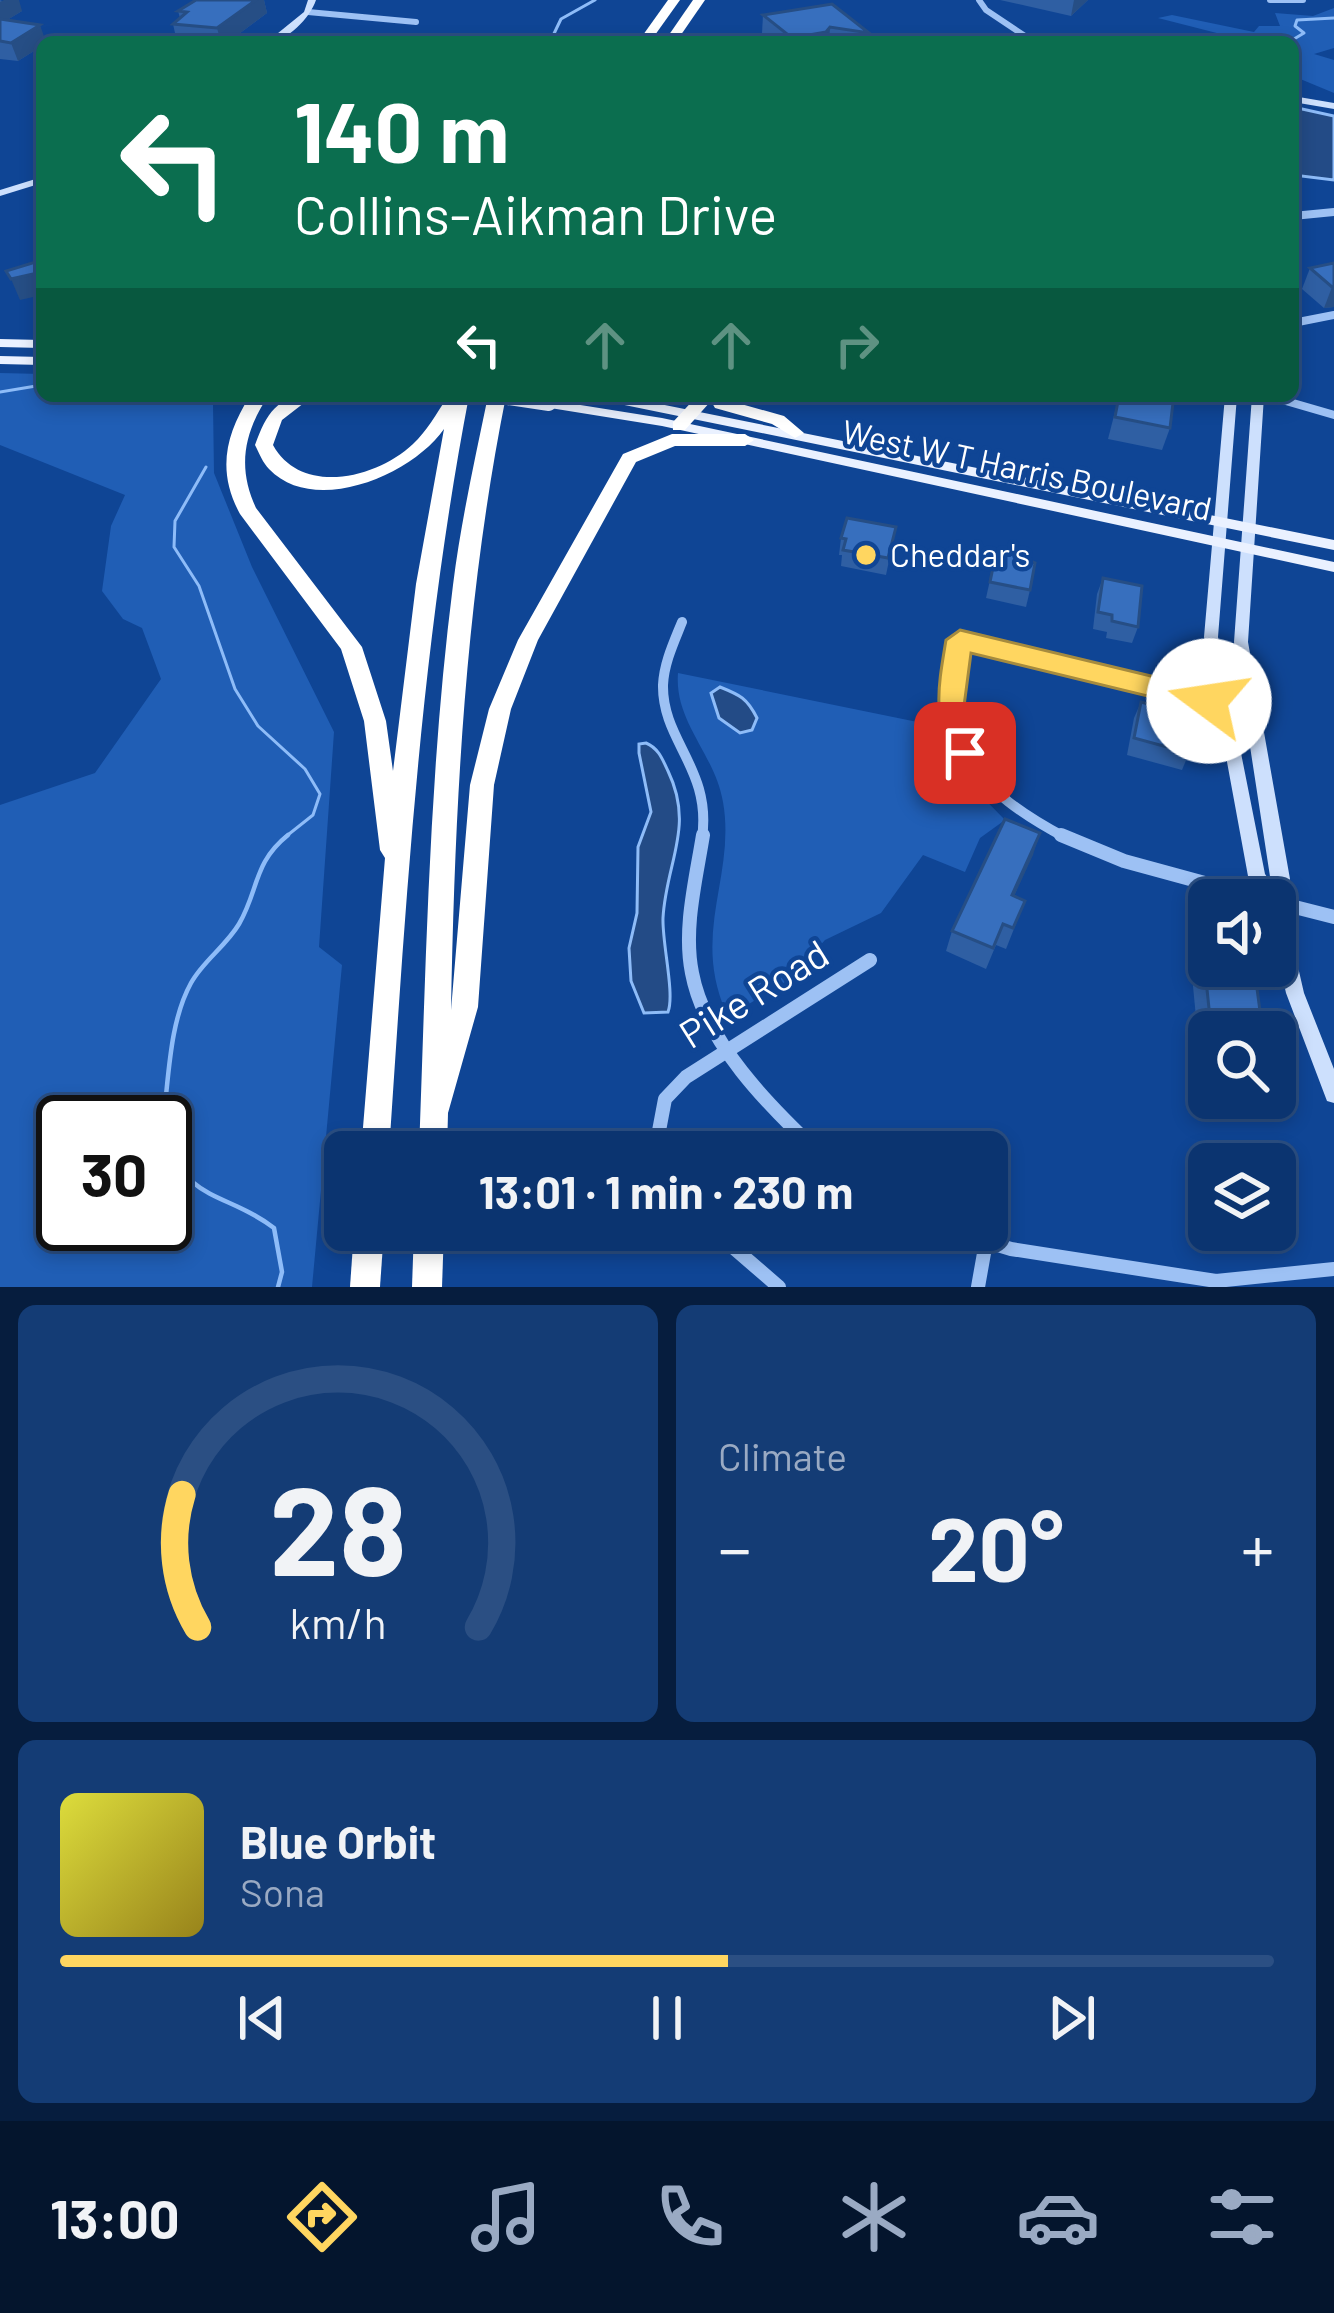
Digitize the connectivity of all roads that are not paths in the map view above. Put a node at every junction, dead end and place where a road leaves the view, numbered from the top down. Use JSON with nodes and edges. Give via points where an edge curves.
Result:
{"nodes":[{"id":1,"x":312,"y":0,"type":"edge"},
{"id":2,"x":674,"y":0,"type":"edge"},
{"id":3,"x":699,"y":0,"type":"edge"},
{"id":4,"x":979,"y":0,"type":"edge"},
{"id":5,"x":1270,"y":0,"type":"edge"},
{"id":6,"x":1303,"y":0,"type":"edge"},
{"id":7,"x":308,"y":12,"type":"junction"},
{"id":8,"x":416,"y":22,"type":"dead end"},
{"id":9,"x":278,"y":36,"type":"edge"},
{"id":10,"x":648,"y":36,"type":"edge"},
{"id":11,"x":674,"y":36,"type":"edge"},
{"id":12,"x":1025,"y":36,"type":"edge"},
{"id":13,"x":1299,"y":97,"type":"edge"},
{"id":14,"x":1334,"y":103,"type":"edge"},
{"id":15,"x":36,"y":182,"type":"edge"},
{"id":16,"x":0,"y":193,"type":"edge"},
{"id":17,"x":1334,"y":212,"type":"edge"},
{"id":18,"x":1299,"y":215,"type":"edge"},
{"id":19,"x":1334,"y":316,"type":"edge"},
{"id":20,"x":1299,"y":322,"type":"edge"},
{"id":21,"x":0,"y":343,"type":"edge"},
{"id":22,"x":36,"y":344,"type":"edge"},
{"id":23,"x":0,"y":360,"type":"edge"},
{"id":24,"x":36,"y":361,"type":"edge"},
{"id":25,"x":256,"y":402,"type":"edge"},
{"id":26,"x":295,"y":402,"type":"edge"},
{"id":27,"x":454,"y":402,"type":"edge"},
{"id":28,"x":457,"y":402,"type":"edge"},
{"id":29,"x":494,"y":402,"type":"edge"},
{"id":30,"x":536,"y":402,"type":"edge"},
{"id":31,"x":720,"y":402,"type":"edge"},
{"id":32,"x":1231,"y":402,"type":"edge"},
{"id":33,"x":1257,"y":402,"type":"edge"},
{"id":34,"x":1299,"y":402,"type":"edge"},
{"id":35,"x":700,"y":404,"type":"edge"},
{"id":36,"x":1334,"y":415,"type":"edge"},
{"id":37,"x":679,"y":426,"type":"junction"},
{"id":38,"x":795,"y":433,"type":"junction"},
{"id":39,"x":745,"y":440,"type":"junction"},
{"id":40,"x":1219,"y":520,"type":"junction"},
{"id":41,"x":1246,"y":526,"type":"junction"},
{"id":42,"x":1216,"y":542,"type":"junction"},
{"id":43,"x":1334,"y":545,"type":"edge"},
{"id":44,"x":1246,"y":548,"type":"junction"},
{"id":45,"x":1334,"y":567,"type":"edge"},
{"id":46,"x":682,"y":622,"type":"dead end"},
{"id":47,"x":1222,"y":704,"type":"junction"},
{"id":48,"x":397,"y":869,"type":"junction"},
{"id":49,"x":1195,"y":879,"type":"edge"},
{"id":50,"x":1259,"y":879,"type":"edge"},
{"id":51,"x":1281,"y":879,"type":"edge"},
{"id":52,"x":1296,"y":907,"type":"edge"},
{"id":53,"x":1334,"y":917,"type":"edge"},
{"id":54,"x":870,"y":960,"type":"dead end"},
{"id":55,"x":1294,"y":987,"type":"edge"},
{"id":56,"x":730,"y":1047,"type":"junction"},
{"id":57,"x":1334,"y":1094,"type":"edge"},
{"id":58,"x":434,"y":1114,"type":"junction"},
{"id":59,"x":377,"y":1131,"type":"edge"},
{"id":60,"x":434,"y":1131,"type":"edge"},
{"id":61,"x":659,"y":1131,"type":"edge"},
{"id":62,"x":794,"y":1131,"type":"edge"},
{"id":63,"x":1008,"y":1246,"type":"edge"},
{"id":64,"x":368,"y":1251,"type":"edge"},
{"id":65,"x":428,"y":1251,"type":"edge"},
{"id":66,"x":737,"y":1251,"type":"edge"},
{"id":67,"x":984,"y":1251,"type":"edge"},
{"id":68,"x":1334,"y":1269,"type":"edge"},
{"id":69,"x":1270,"y":1283,"type":"edge"},
{"id":70,"x":365,"y":1287,"type":"edge"},
{"id":71,"x":427,"y":1287,"type":"edge"},
{"id":72,"x":779,"y":1287,"type":"edge"},
{"id":73,"x":978,"y":1287,"type":"edge"}],
"edges":[{"from":1,"to":7,"type":"street"},
{"from":2,"to":10,"type":"highway"},
{"from":3,"to":11,"type":"highway"},
{"from":4,"to":12,"type":"street"},
{"from":5,"to":6,"type":"street"},
{"from":7,"to":8,"type":"street"},
{"from":7,"to":9,"type":"street"},
{"from":13,"to":14,"type":"street"},
{"from":15,"to":16,"type":"street"},
{"from":17,"to":18,"type":"street"},
{"from":19,"to":20,"type":"street"},
{"from":21,"to":22,"type":"main road"},
{"from":23,"to":24,"type":"main road"},
{"from":25,"to":48,"type":"highway","via":[[237,436],[233,477],[247,510],[351,647],[375,721]]},
{"from":26,"to":27,"type":"highway","via":[[274,417],[264,445],[287,473],[326,483],[402,462]]},
{"from":28,"to":48,"type":"highway","via":[[422,598]]},
{"from":29,"to":58,"type":"highway","via":[[455,666]]},
{"from":30,"to":37,"type":"main road","name":"West W T Harris Boulevard","bridge":true},
{"from":31,"to":38,"type":"highway"},
{"from":32,"to":40,"type":"street"},
{"from":33,"to":41,"type":"street"},
{"from":34,"to":36,"type":"street"},
{"from":35,"to":37,"type":"highway"},
{"from":35,"to":38,"type":"main road","name":"West W T Harris Boulevard"},
{"from":37,"to":39,"type":"main road","name":"West W T Harris Boulevard"},
{"from":38,"to":40,"type":"main road","name":"West W T Harris Boulevard"},
{"from":39,"to":42,"type":"main road","name":"West W T Harris Boulevard"},
{"from":39,"to":58,"type":"highway","via":[[672,440],[629,458],[528,640],[482,785],[465,1007]]},
{"from":40,"to":41,"type":"main road","name":"West W T Harris Boulevard"},
{"from":40,"to":42,"type":"street"},
{"from":41,"to":43,"type":"main road","name":"West W T Harris Boulevard"},
{"from":41,"to":44,"type":"street"},
{"from":42,"to":44,"type":"main road","name":"West W T Harris Boulevard"},
{"from":42,"to":47,"type":"street","via":[[1211,637]]},
{"from":44,"to":45,"type":"main road","name":"West W T Harris Boulevard"},
{"from":44,"to":51,"type":"street","via":[[1241,642]]},
{"from":46,"to":56,"type":"street","via":[[660,692],[703,785],[706,812],[691,974]]},
{"from":47,"to":49,"type":"street","via":[[960,640],[949,690],[965,753],[1010,803],[1088,849]]},
{"from":47,"to":50,"type":"street"},
{"from":48,"to":59,"type":"highway"},
{"from":52,"to":53,"type":"street"},
{"from":54,"to":56,"type":"street","name":"Pike Road"},
{"from":55,"to":57,"type":"street"},
{"from":56,"to":61,"type":"street","name":"Pike Road","via":[[665,1099]]},
{"from":56,"to":62,"type":"street"},
{"from":58,"to":60,"type":"highway"},
{"from":63,"to":69,"type":"street"},
{"from":64,"to":70,"type":"highway"},
{"from":65,"to":71,"type":"highway"},
{"from":66,"to":72,"type":"street"},
{"from":67,"to":73,"type":"street"},
{"from":68,"to":69,"type":"street"}]}
